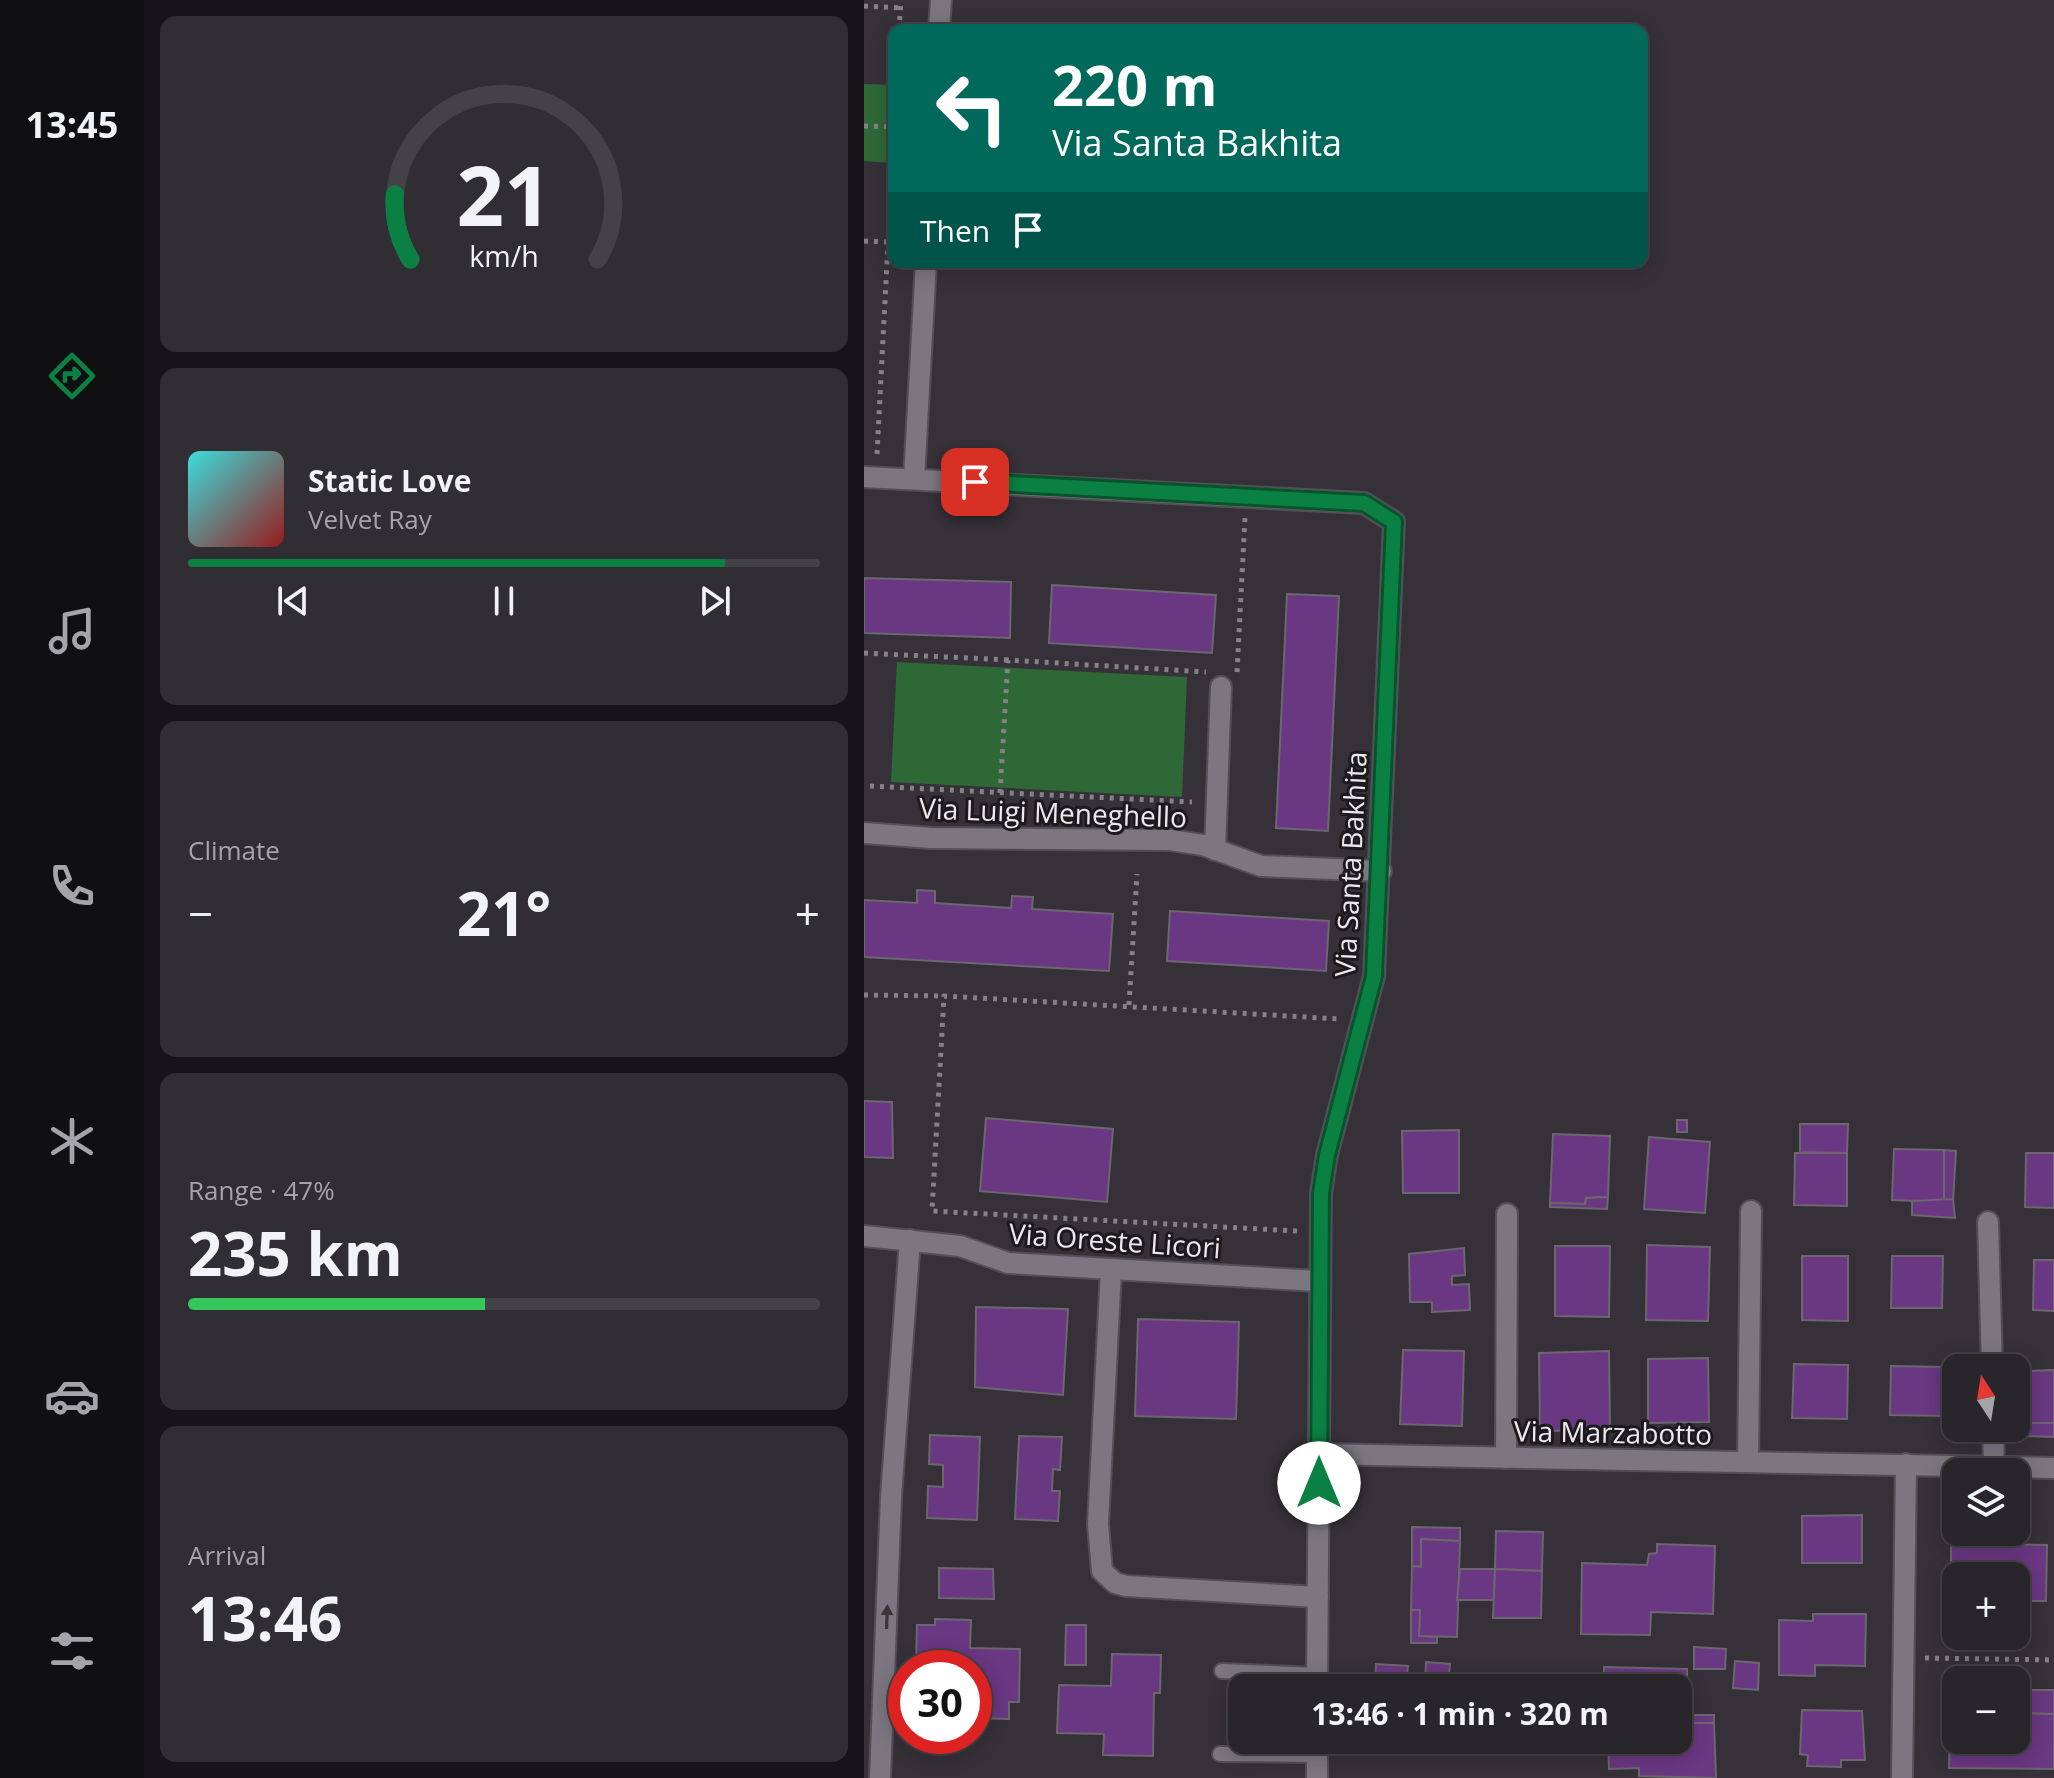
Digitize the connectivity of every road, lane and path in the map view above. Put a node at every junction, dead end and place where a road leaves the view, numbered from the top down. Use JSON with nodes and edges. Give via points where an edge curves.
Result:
{"nodes":[{"id":1,"x":901,"y":0,"type":"edge"},
{"id":2,"x":941,"y":0,"type":"edge"},
{"id":3,"x":864,"y":6,"type":"edge"},
{"id":4,"x":901,"y":8,"type":"junction"},
{"id":5,"x":900,"y":24,"type":"edge"},
{"id":6,"x":939,"y":24,"type":"edge"},
{"id":7,"x":864,"y":126,"type":"edge"},
{"id":8,"x":888,"y":128,"type":"edge"},
{"id":9,"x":864,"y":241,"type":"edge"},
{"id":10,"x":888,"y":242,"type":"joint"},
{"id":11,"x":926,"y":268,"type":"edge"},
{"id":12,"x":870,"y":470,"type":"edge"},
{"id":13,"x":914,"y":479,"type":"junction"},
{"id":14,"x":1245,"y":515,"type":"dead end"},
{"id":15,"x":864,"y":653,"type":"edge"},
{"id":16,"x":1008,"y":660,"type":"junction"},
{"id":17,"x":1221,"y":687,"type":"dead end"},
{"id":18,"x":870,"y":786,"type":"dead end"},
{"id":19,"x":1000,"y":793,"type":"junction"},
{"id":20,"x":1203,"y":802,"type":"dead end"},
{"id":21,"x":864,"y":833,"type":"edge"},
{"id":22,"x":1215,"y":850,"type":"junction"},
{"id":23,"x":1381,"y":871,"type":"junction"},
{"id":24,"x":1137,"y":874,"type":"dead end"},
{"id":25,"x":864,"y":995,"type":"edge"},
{"id":26,"x":944,"y":996,"type":"junction"},
{"id":27,"x":1129,"y":1005,"type":"junction"},
{"id":28,"x":1344,"y":1019,"type":"dead end"},
{"id":29,"x":1751,"y":1211,"type":"dead end"},
{"id":30,"x":1507,"y":1214,"type":"dead end"},
{"id":31,"x":1988,"y":1222,"type":"dead end"},
{"id":32,"x":1302,"y":1231,"type":"dead end"},
{"id":33,"x":864,"y":1236,"type":"edge"},
{"id":34,"x":910,"y":1240,"type":"junction"},
{"id":35,"x":1111,"y":1270,"type":"junction"},
{"id":36,"x":1318,"y":1281,"type":"junction"},
{"id":37,"x":1992,"y":1354,"type":"edge"},
{"id":38,"x":1319,"y":1454,"type":"junction"},
{"id":39,"x":1506,"y":1458,"type":"junction"},
{"id":40,"x":1748,"y":1462,"type":"junction"},
{"id":41,"x":1906,"y":1464,"type":"junction"},
{"id":42,"x":1942,"y":1465,"type":"edge"},
{"id":43,"x":2030,"y":1467,"type":"edge"},
{"id":44,"x":2054,"y":1468,"type":"edge"},
{"id":45,"x":1318,"y":1597,"type":"junction"},
{"id":46,"x":1904,"y":1657,"type":"junction"},
{"id":47,"x":2054,"y":1660,"type":"edge"},
{"id":48,"x":1222,"y":1671,"type":"dead end"},
{"id":49,"x":1248,"y":1674,"type":"edge"},
{"id":50,"x":1317,"y":1674,"type":"edge"},
{"id":51,"x":1220,"y":1754,"type":"dead end"},
{"id":52,"x":1228,"y":1754,"type":"edge"},
{"id":53,"x":1317,"y":1754,"type":"edge"},
{"id":54,"x":880,"y":1778,"type":"edge"},
{"id":55,"x":1317,"y":1778,"type":"edge"},
{"id":56,"x":1902,"y":1778,"type":"edge"}],
"edges":[{"from":1,"to":4,"type":"path"},
{"from":2,"to":6,"type":"street"},
{"from":3,"to":4,"type":"path"},
{"from":4,"to":5,"type":"path"},
{"from":7,"to":8,"type":"path"},
{"from":9,"to":10,"type":"path"},
{"from":10,"to":12,"type":"path"},
{"from":11,"to":13,"type":"street"},
{"from":12,"to":13,"type":"street","name":"Via Santa Bakhita"},
{"from":13,"to":23,"type":"street","name":"Via Santa Bakhita","via":[[1364,503],[1394,522]]},
{"from":14,"to":16,"type":"path","via":[[1237,674]]},
{"from":15,"to":16,"type":"path"},
{"from":16,"to":19,"type":"path"},
{"from":17,"to":22,"type":"street"},
{"from":18,"to":19,"type":"path"},
{"from":19,"to":20,"type":"path"},
{"from":21,"to":22,"type":"street","name":"Via Luigi Meneghello","via":[[1170,840]]},
{"from":22,"to":23,"type":"street","name":"Via Luigi Meneghello","via":[[1261,866]]},
{"from":23,"to":36,"type":"street","name":"Via Santa Bakhita","via":[[1374,976],[1323,1175]]},
{"from":24,"to":27,"type":"path"},
{"from":25,"to":26,"type":"path"},
{"from":26,"to":27,"type":"path"},
{"from":26,"to":32,"type":"path","via":[[932,1211]]},
{"from":27,"to":28,"type":"path"},
{"from":29,"to":40,"type":"street"},
{"from":30,"to":39,"type":"street"},
{"from":31,"to":37,"type":"street"},
{"from":33,"to":34,"type":"street","name":"Via Oreste Licori"},
{"from":34,"to":35,"type":"street","name":"Via Oreste Licori","via":[[960,1246],[1008,1263]]},
{"from":54,"to":34,"type":"street","one_way":true,"via":[[896,1402]]},
{"from":35,"to":36,"type":"street","name":"Via Oreste Licori"},
{"from":35,"to":45,"type":"street","via":[[1098,1524],[1102,1571],[1126,1586]]},
{"from":36,"to":38,"type":"street","name":"Via Santa Bakhita"},
{"from":38,"to":39,"type":"street","name":"Via Marzabotto"},
{"from":38,"to":45,"type":"street","name":"Via Santa Bakhita"},
{"from":39,"to":40,"type":"street","name":"Via Marzabotto"},
{"from":40,"to":41,"type":"street","name":"Via Marzabotto"},
{"from":41,"to":42,"type":"street","name":"Via Marzabotto"},
{"from":41,"to":46,"type":"street"},
{"from":43,"to":44,"type":"street","name":"Via Marzabotto"},
{"from":45,"to":50,"type":"street","name":"Via Santa Bakhita"},
{"from":46,"to":47,"type":"path"},
{"from":46,"to":56,"type":"street"},
{"from":48,"to":49,"type":"lane"},
{"from":51,"to":52,"type":"lane"},
{"from":53,"to":55,"type":"street"}]}
